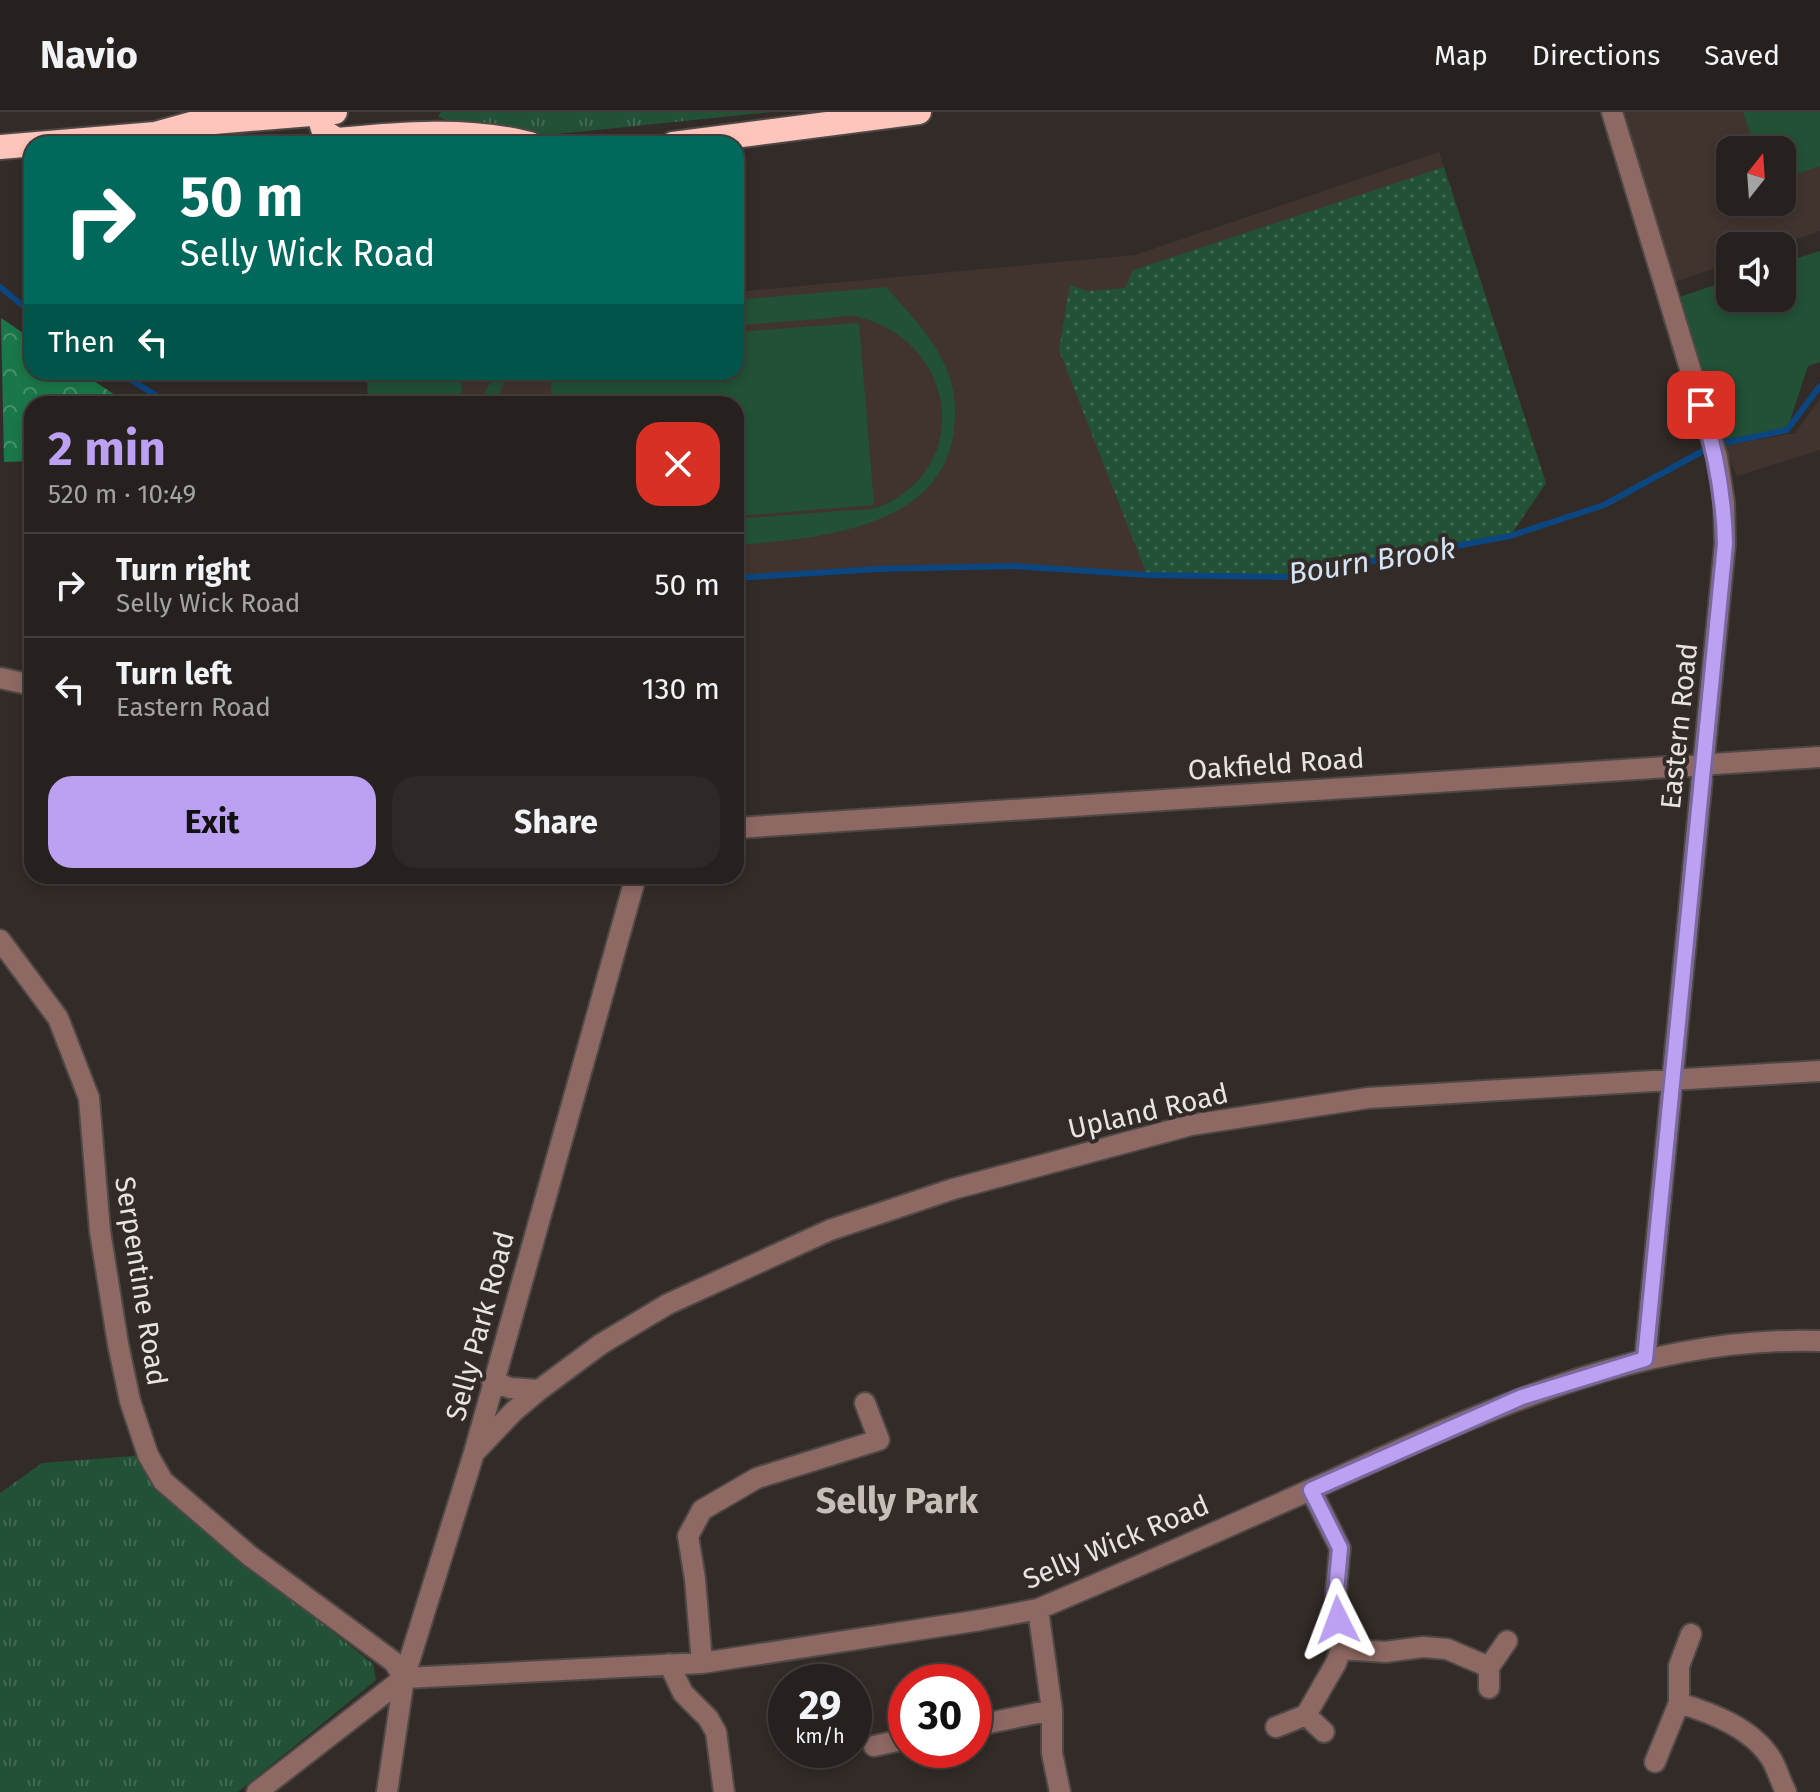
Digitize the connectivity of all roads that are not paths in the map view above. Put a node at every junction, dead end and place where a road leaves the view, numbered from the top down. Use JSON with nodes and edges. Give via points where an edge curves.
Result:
{"nodes":[{"id":1,"x":324,"y":112,"type":"edge"},
{"id":2,"x":919,"y":112,"type":"edge"},
{"id":3,"x":1612,"y":112,"type":"edge"},
{"id":4,"x":170,"y":136,"type":"edge"},
{"id":5,"x":315,"y":136,"type":"edge"},
{"id":6,"x":330,"y":136,"type":"edge"},
{"id":7,"x":423,"y":136,"type":"edge"},
{"id":8,"x":474,"y":136,"type":"edge"},
{"id":9,"x":734,"y":136,"type":"edge"},
{"id":10,"x":24,"y":146,"type":"edge"},
{"id":11,"x":0,"y":147,"type":"edge"},
{"id":12,"x":0,"y":678,"type":"edge"},
{"id":13,"x":24,"y":683,"type":"edge"},
{"id":14,"x":1820,"y":757,"type":"edge"},
{"id":15,"x":1704,"y":764,"type":"junction"},
{"id":16,"x":744,"y":827,"type":"edge"},
{"id":17,"x":634,"y":884,"type":"edge"},
{"id":18,"x":0,"y":940,"type":"edge"},
{"id":19,"x":1820,"y":1071,"type":"edge"},
{"id":20,"x":1671,"y":1080,"type":"junction"},
{"id":21,"x":1820,"y":1341,"type":"edge"},
{"id":22,"x":1645,"y":1359,"type":"junction"},
{"id":23,"x":492,"y":1381,"type":"junction"},
{"id":24,"x":539,"y":1390,"type":"junction"},
{"id":25,"x":865,"y":1403,"type":"dead end"},
{"id":26,"x":474,"y":1453,"type":"junction"},
{"id":27,"x":1311,"y":1490,"type":"junction"},
{"id":28,"x":1038,"y":1609,"type":"junction"},
{"id":29,"x":1691,"y":1634,"type":"dead end"},
{"id":30,"x":1507,"y":1641,"type":"dead end"},
{"id":31,"x":1341,"y":1649,"type":"junction"},
{"id":32,"x":702,"y":1663,"type":"junction"},
{"id":33,"x":669,"y":1664,"type":"junction"},
{"id":34,"x":1489,"y":1667,"type":"junction"},
{"id":35,"x":404,"y":1678,"type":"junction"},
{"id":36,"x":1489,"y":1688,"type":"dead end"},
{"id":37,"x":1679,"y":1703,"type":"junction"},
{"id":38,"x":1052,"y":1710,"type":"junction"},
{"id":39,"x":1306,"y":1715,"type":"junction"},
{"id":40,"x":992,"y":1722,"type":"edge"},
{"id":41,"x":1276,"y":1727,"type":"dead end"},
{"id":42,"x":1324,"y":1732,"type":"dead end"},
{"id":43,"x":888,"y":1743,"type":"edge"},
{"id":44,"x":874,"y":1746,"type":"dead end"},
{"id":45,"x":1655,"y":1762,"type":"dead end"},
{"id":46,"x":257,"y":1792,"type":"edge"},
{"id":47,"x":387,"y":1792,"type":"edge"},
{"id":48,"x":724,"y":1792,"type":"edge"},
{"id":49,"x":1060,"y":1792,"type":"edge"},
{"id":50,"x":1786,"y":1792,"type":"edge"}],
"edges":[{"from":1,"to":4,"type":"highway","via":[[191,124]]},
{"from":1,"to":5,"type":"street"},
{"from":1,"to":6,"type":"highway","via":[[324,132]]},
{"from":2,"to":9,"type":"highway"},
{"from":3,"to":15,"type":"street","name":"Eastern Road","via":[[1711,436],[1724,502],[1725,544]]},
{"from":7,"to":8,"type":"highway"},
{"from":10,"to":11,"type":"highway"},
{"from":12,"to":13,"type":"street"},
{"from":14,"to":15,"type":"street","name":"Oakfield Road"},
{"from":15,"to":16,"type":"street","name":"Oakfield Road"},
{"from":15,"to":20,"type":"street","name":"Eastern Road"},
{"from":17,"to":23,"type":"street","name":"Selly Park Road"},
{"from":18,"to":35,"type":"street","name":"Serpentine Road","via":[[58,1018],[89,1098],[100,1231],[118,1344],[148,1455],[163,1481],[250,1556],[394,1662]]},
{"from":19,"to":20,"type":"street","name":"Upland Road"},
{"from":20,"to":22,"type":"street","name":"Eastern Road"},
{"from":20,"to":24,"type":"street","name":"Upland Road","via":[[1368,1098],[1191,1125],[1058,1160],[830,1230],[668,1304]]},
{"from":21,"to":22,"type":"street","name":"Selly Wick Road","via":[[1741,1344]]},
{"from":22,"to":27,"type":"street","name":"Selly Wick Road","via":[[1522,1397]]},
{"from":23,"to":24,"type":"street"},
{"from":23,"to":26,"type":"street","name":"Selly Park Road"},
{"from":24,"to":26,"type":"street","name":"Upland Road"},
{"from":25,"to":32,"type":"street","via":[[879,1440],[757,1478],[702,1510],[688,1536]]},
{"from":26,"to":35,"type":"street","name":"Selly Park Road"},
{"from":27,"to":28,"type":"street","name":"Selly Wick Road"},
{"from":27,"to":31,"type":"street","via":[[1340,1548],[1336,1591]]},
{"from":28,"to":32,"type":"street","name":"Selly Wick Road"},
{"from":28,"to":38,"type":"street"},
{"from":29,"to":37,"type":"street","via":[[1679,1666]]},
{"from":30,"to":34,"type":"street"},
{"from":31,"to":34,"type":"street","via":[[1447,1649]]},
{"from":31,"to":39,"type":"street"},
{"from":32,"to":33,"type":"street","name":"Selly Wick Road"},
{"from":33,"to":35,"type":"street","name":"Selly Wick Road"},
{"from":33,"to":48,"type":"street","via":[[683,1693],[716,1732]]},
{"from":34,"to":36,"type":"street"},
{"from":35,"to":46,"type":"street"},
{"from":35,"to":47,"type":"street","name":"Selly Park Road"},
{"from":37,"to":45,"type":"street"},
{"from":37,"to":50,"type":"street","via":[[1704,1710],[1756,1741],[1772,1758]]},
{"from":38,"to":40,"type":"street"},
{"from":38,"to":49,"type":"street","via":[[1052,1753]]},
{"from":39,"to":41,"type":"street"},
{"from":39,"to":42,"type":"street"},
{"from":43,"to":44,"type":"street"}]}
